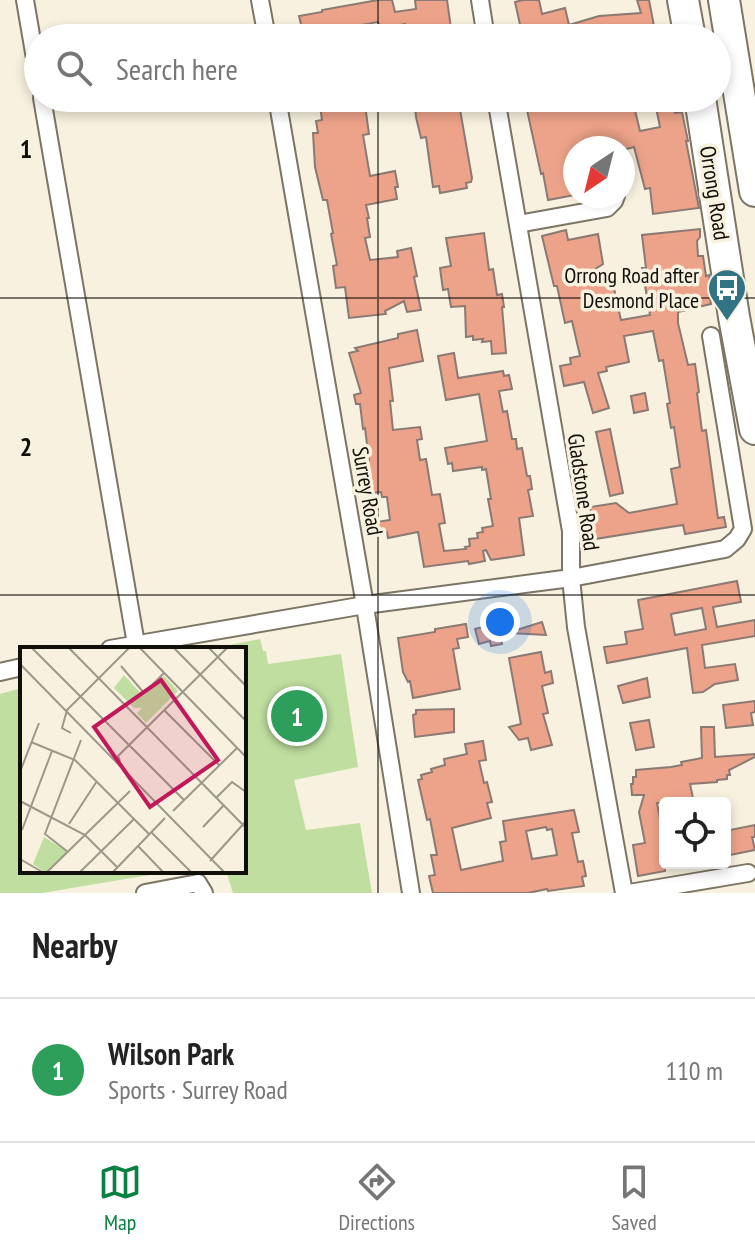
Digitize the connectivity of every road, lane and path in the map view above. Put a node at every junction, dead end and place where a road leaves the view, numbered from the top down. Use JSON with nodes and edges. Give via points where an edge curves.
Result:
{"nodes":[{"id":1,"x":25,"y":0,"type":"edge"},
{"id":2,"x":260,"y":0,"type":"edge"},
{"id":3,"x":480,"y":0,"type":"edge"},
{"id":4,"x":683,"y":0,"type":"edge"},
{"id":5,"x":724,"y":0,"type":"edge"},
{"id":6,"x":29,"y":24,"type":"edge"},
{"id":7,"x":264,"y":24,"type":"edge"},
{"id":8,"x":484,"y":24,"type":"edge"},
{"id":9,"x":687,"y":24,"type":"edge"},
{"id":10,"x":728,"y":24,"type":"edge"},
{"id":11,"x":731,"y":43,"type":"edge"},
{"id":12,"x":44,"y":112,"type":"edge"},
{"id":13,"x":279,"y":112,"type":"edge"},
{"id":14,"x":498,"y":112,"type":"edge"},
{"id":15,"x":702,"y":112,"type":"edge"},
{"id":16,"x":755,"y":191,"type":"edge"},
{"id":17,"x":607,"y":208,"type":"edge"},
{"id":18,"x":518,"y":224,"type":"junction"},
{"id":19,"x":711,"y":336,"type":"dead end"},
{"id":20,"x":755,"y":429,"type":"edge"},
{"id":21,"x":571,"y":578,"type":"junction"},
{"id":22,"x":365,"y":605,"type":"junction"},
{"id":23,"x":136,"y":644,"type":"junction"},
{"id":24,"x":120,"y":647,"type":"edge"},
{"id":25,"x":20,"y":667,"type":"edge"},
{"id":26,"x":0,"y":672,"type":"edge"},
{"id":27,"x":748,"y":873,"type":"dead end"},
{"id":28,"x":145,"y":893,"type":"edge"},
{"id":29,"x":204,"y":893,"type":"edge"},
{"id":30,"x":411,"y":893,"type":"edge"},
{"id":31,"x":626,"y":893,"type":"edge"}],
"edges":[{"from":1,"to":6,"type":"street"},
{"from":2,"to":7,"type":"street"},
{"from":3,"to":8,"type":"street"},
{"from":4,"to":9,"type":"highway"},
{"from":5,"to":10,"type":"highway","name":"Orrong Road"},
{"from":11,"to":16,"type":"highway","name":"Orrong Road"},
{"from":12,"to":23,"type":"street"},
{"from":13,"to":22,"type":"street","name":"Surrey Road"},
{"from":14,"to":18,"type":"street","name":"Gladstone Road"},
{"from":15,"to":20,"type":"highway","name":"Orrong Road"},
{"from":17,"to":18,"type":"street"},
{"from":18,"to":21,"type":"street","name":"Gladstone Road","via":[[571,531]]},
{"from":19,"to":21,"type":"street","via":[[743,529],[725,549]]},
{"from":21,"to":22,"type":"street"},
{"from":21,"to":31,"type":"street","name":"Gladstone Road"},
{"from":22,"to":23,"type":"street"},
{"from":22,"to":30,"type":"street","name":"Surrey Road"},
{"from":23,"to":24,"type":"street"},
{"from":25,"to":26,"type":"street"},
{"from":27,"to":31,"type":"street"},
{"from":28,"to":29,"type":"street","via":[[198,883]]}]}
